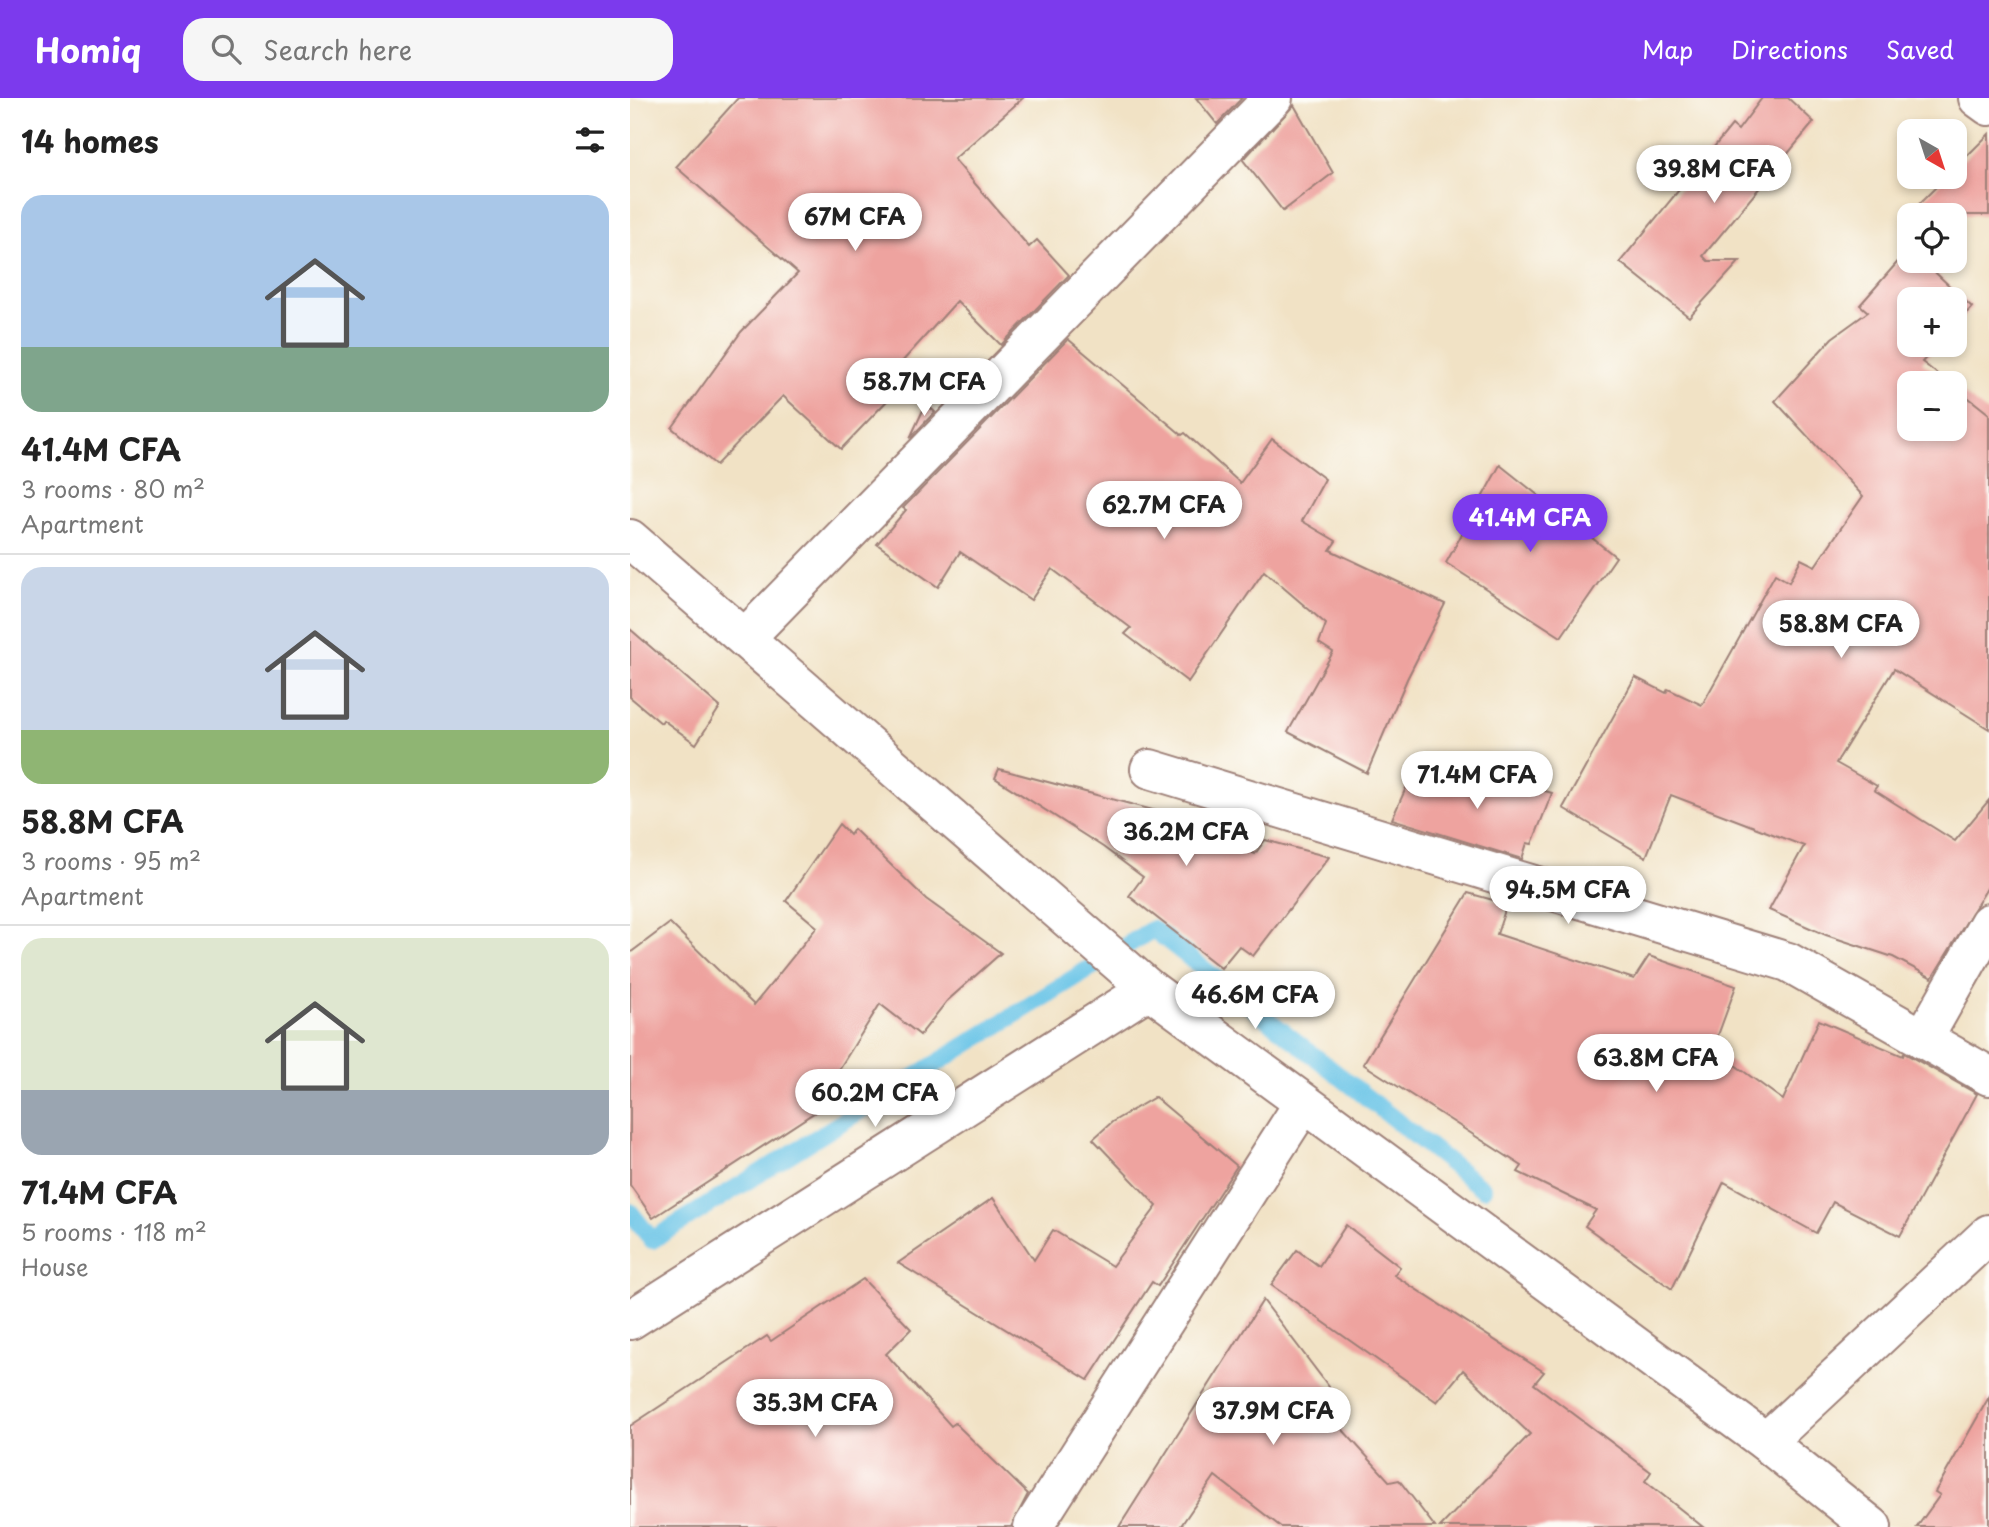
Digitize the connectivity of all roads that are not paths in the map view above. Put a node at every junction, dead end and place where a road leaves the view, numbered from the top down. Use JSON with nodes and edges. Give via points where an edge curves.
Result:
{"nodes":[{"id":1,"x":1273,"y":98,"type":"edge"},
{"id":2,"x":1978,"y":98,"type":"edge"},
{"id":3,"x":1989,"y":106,"type":"edge"},
{"id":4,"x":630,"y":539,"type":"edge"},
{"id":5,"x":745,"y":638,"type":"junction"},
{"id":6,"x":1150,"y":769,"type":"dead end"},
{"id":7,"x":1989,"y":923,"type":"edge"},
{"id":8,"x":1149,"y":989,"type":"junction"},
{"id":9,"x":1923,"y":1039,"type":"junction"},
{"id":10,"x":1989,"y":1076,"type":"edge"},
{"id":11,"x":1303,"y":1104,"type":"junction"},
{"id":12,"x":1989,"y":1234,"type":"edge"},
{"id":13,"x":636,"y":1305,"type":"edge"},
{"id":14,"x":1766,"y":1442,"type":"junction"},
{"id":15,"x":1857,"y":1522,"type":"edge"},
{"id":16,"x":1033,"y":1527,"type":"edge"}],
"edges":[{"from":1,"to":5,"type":"street"},
{"from":2,"to":3,"type":"street"},
{"from":4,"to":5,"type":"street"},
{"from":5,"to":8,"type":"street"},
{"from":6,"to":9,"type":"street","via":[[1788,962]]},
{"from":7,"to":9,"type":"street"},
{"from":8,"to":11,"type":"street"},
{"from":8,"to":13,"type":"street"},
{"from":9,"to":10,"type":"street"},
{"from":11,"to":14,"type":"street"},
{"from":11,"to":16,"type":"street"},
{"from":12,"to":14,"type":"street"},
{"from":14,"to":15,"type":"street"}]}
